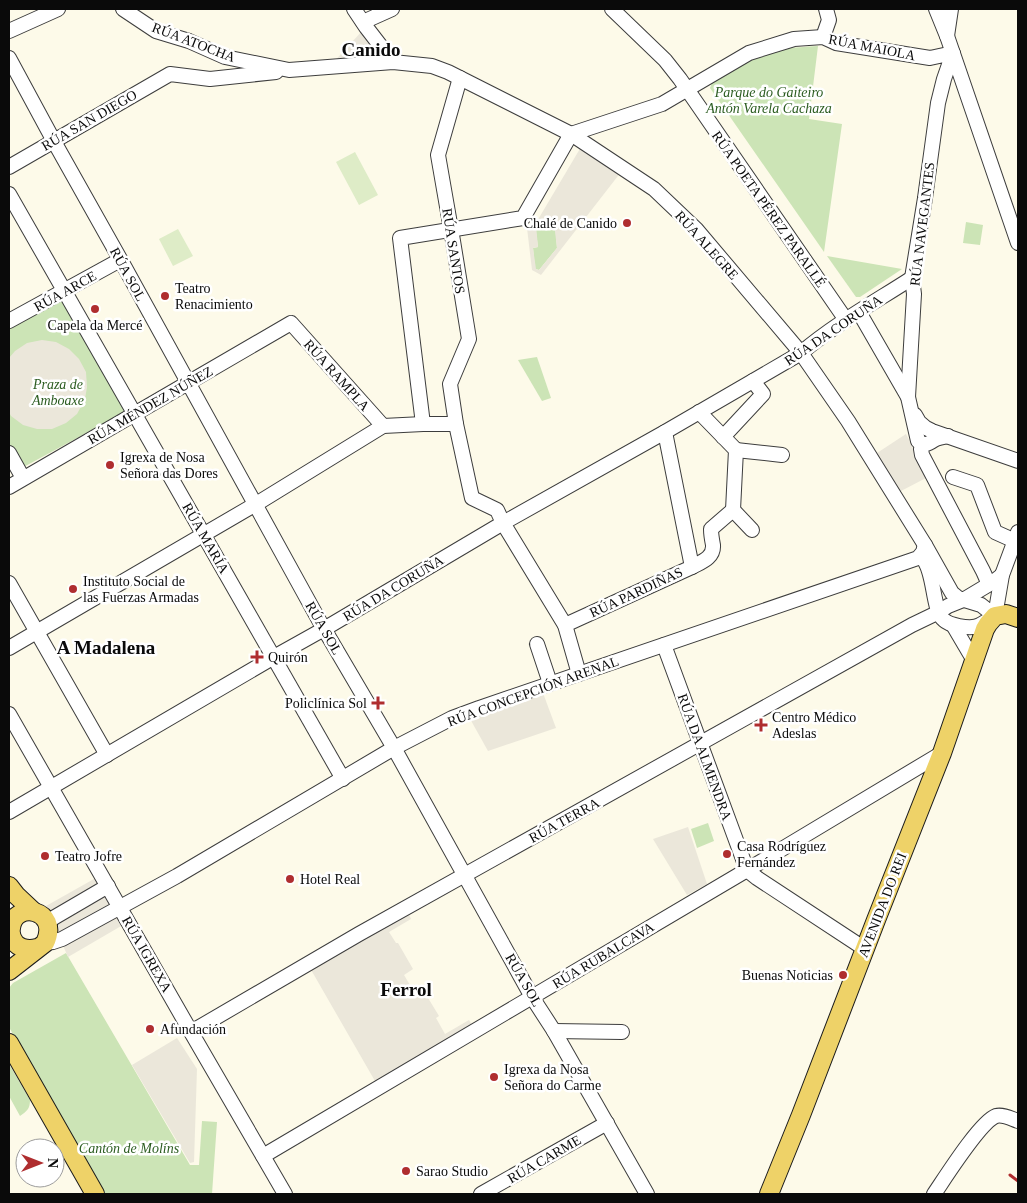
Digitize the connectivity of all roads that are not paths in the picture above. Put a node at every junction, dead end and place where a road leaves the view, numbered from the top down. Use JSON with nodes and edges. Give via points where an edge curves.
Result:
{"nodes":[{"id":1,"x":58,"y":9,"type":"edge"},
{"id":2,"x":123,"y":9,"type":"edge"},
{"id":3,"x":354,"y":9,"type":"edge"},
{"id":4,"x":392,"y":9,"type":"edge"},
{"id":5,"x":612,"y":9,"type":"edge"},
{"id":6,"x":626,"y":9,"type":"edge"},
{"id":7,"x":826,"y":9,"type":"edge"},
{"id":8,"x":936,"y":9,"type":"edge"},
{"id":9,"x":951,"y":9,"type":"edge"},
{"id":10,"x":363,"y":22,"type":"junction"},
{"id":11,"x":9,"y":31,"type":"edge"},
{"id":12,"x":947,"y":36,"type":"junction"},
{"id":13,"x":823,"y":37,"type":"junction"},
{"id":14,"x":953,"y":53,"type":"junction"},
{"id":15,"x":9,"y":58,"type":"edge"},
{"id":16,"x":393,"y":62,"type":"junction"},
{"id":17,"x":289,"y":70,"type":"junction"},
{"id":18,"x":460,"y":78,"type":"junction"},
{"id":19,"x":691,"y":87,"type":"junction"},
{"id":20,"x":571,"y":134,"type":"junction"},
{"id":21,"x":54,"y":141,"type":"junction"},
{"id":22,"x":9,"y":166,"type":"edge"},
{"id":23,"x":9,"y":194,"type":"edge"},
{"id":24,"x":452,"y":230,"type":"junction"},
{"id":25,"x":1018,"y":243,"type":"edge"},
{"id":26,"x":120,"y":260,"type":"junction"},
{"id":27,"x":912,"y":278,"type":"junction"},
{"id":28,"x":64,"y":291,"type":"junction"},
{"id":29,"x":853,"y":316,"type":"junction"},
{"id":30,"x":9,"y":321,"type":"edge"},
{"id":31,"x":291,"y":323,"type":"joint"},
{"id":32,"x":801,"y":353,"type":"junction"},
{"id":33,"x":753,"y":381,"type":"junction"},
{"id":34,"x":188,"y":383,"type":"junction"},
{"id":35,"x":910,"y":402,"type":"junction"},
{"id":36,"x":699,"y":412,"type":"junction"},
{"id":37,"x":135,"y":414,"type":"junction"},
{"id":38,"x":423,"y":424,"type":"junction"},
{"id":39,"x":456,"y":424,"type":"junction"},
{"id":40,"x":383,"y":426,"type":"junction"},
{"id":41,"x":665,"y":432,"type":"junction"},
{"id":42,"x":926,"y":436,"type":"junction"},
{"id":43,"x":723,"y":437,"type":"junction"},
{"id":44,"x":736,"y":450,"type":"junction"},
{"id":45,"x":9,"y":453,"type":"edge"},
{"id":46,"x":782,"y":455,"type":"dead end"},
{"id":47,"x":1018,"y":461,"type":"edge"},
{"id":48,"x":954,"y":477,"type":"dead end"},
{"id":49,"x":23,"y":478,"type":"junction"},
{"id":50,"x":9,"y":487,"type":"edge"},
{"id":51,"x":255,"y":504,"type":"junction"},
{"id":52,"x":733,"y":510,"type":"junction"},
{"id":53,"x":503,"y":523,"type":"junction"},
{"id":54,"x":752,"y":530,"type":"dead end"},
{"id":55,"x":204,"y":534,"type":"junction"},
{"id":56,"x":1016,"y":536,"type":"edge"},
{"id":57,"x":925,"y":545,"type":"junction"},
{"id":58,"x":918,"y":558,"type":"junction"},
{"id":59,"x":692,"y":567,"type":"junction"},
{"id":60,"x":1002,"y":575,"type":"junction"},
{"id":61,"x":9,"y":583,"type":"edge"},
{"id":62,"x":987,"y":585,"type":"junction"},
{"id":63,"x":963,"y":600,"type":"junction"},
{"id":64,"x":939,"y":612,"type":"junction"},
{"id":65,"x":995,"y":616,"type":"junction"},
{"id":66,"x":1018,"y":618,"type":"edge"},
{"id":67,"x":954,"y":625,"type":"junction"},
{"id":68,"x":565,"y":626,"type":"junction"},
{"id":69,"x":324,"y":629,"type":"junction"},
{"id":70,"x":37,"y":632,"type":"junction"},
{"id":71,"x":537,"y":644,"type":"dead end"},
{"id":72,"x":664,"y":645,"type":"junction"},
{"id":73,"x":9,"y":648,"type":"edge"},
{"id":74,"x":274,"y":657,"type":"junction"},
{"id":75,"x":974,"y":659,"type":"junction"},
{"id":76,"x":579,"y":674,"type":"junction"},
{"id":77,"x":550,"y":683,"type":"junction"},
{"id":78,"x":9,"y":714,"type":"edge"},
{"id":79,"x":700,"y":744,"type":"junction"},
{"id":80,"x":394,"y":748,"type":"junction"},
{"id":81,"x":942,"y":753,"type":"junction"},
{"id":82,"x":107,"y":754,"type":"junction"},
{"id":83,"x":343,"y":779,"type":"junction"},
{"id":84,"x":51,"y":788,"type":"junction"},
{"id":85,"x":9,"y":812,"type":"edge"},
{"id":86,"x":747,"y":870,"type":"junction"},
{"id":87,"x":464,"y":876,"type":"junction"},
{"id":88,"x":9,"y":886,"type":"edge"},
{"id":89,"x":108,"y":886,"type":"junction"},
{"id":90,"x":120,"y":908,"type":"junction"},
{"id":91,"x":39,"y":915,"type":"junction"},
{"id":92,"x":11,"y":930,"type":"edge"},
{"id":93,"x":41,"y":946,"type":"junction"},
{"id":94,"x":865,"y":949,"type":"junction"},
{"id":95,"x":9,"y":971,"type":"edge"},
{"id":96,"x":532,"y":997,"type":"junction"},
{"id":97,"x":554,"y":1031,"type":"junction"},
{"id":98,"x":191,"y":1032,"type":"junction"},
{"id":99,"x":622,"y":1032,"type":"dead end"},
{"id":100,"x":9,"y":1043,"type":"edge"},
{"id":101,"x":1018,"y":1121,"type":"edge"},
{"id":102,"x":607,"y":1123,"type":"junction"},
{"id":103,"x":263,"y":1156,"type":"junction"},
{"id":104,"x":767,"y":1192,"type":"edge"},
{"id":105,"x":95,"y":1194,"type":"edge"},
{"id":106,"x":286,"y":1194,"type":"edge"},
{"id":107,"x":482,"y":1194,"type":"edge"},
{"id":108,"x":647,"y":1194,"type":"edge"},
{"id":109,"x":934,"y":1194,"type":"edge"}],
"edges":[{"from":1,"to":11,"type":"street"},
{"from":2,"to":17,"type":"street","name":"RÚA ATOCHA","via":[[156,31],[225,57]]},
{"from":3,"to":10,"type":"street"},
{"from":4,"to":10,"type":"street"},
{"from":5,"to":19,"type":"street","name":"RÚA POETA PÉREZ PARALLÉ"},
{"from":6,"to":19,"type":"street","name":"RÚA POETA PÉREZ PARALLÉ","via":[[675,57]]},
{"from":7,"to":13,"type":"street","via":[[829,20]]},
{"from":8,"to":12,"type":"street"},
{"from":9,"to":12,"type":"street"},
{"from":10,"to":16,"type":"street"},
{"from":12,"to":14,"type":"street"},
{"from":13,"to":14,"type":"street","name":"RÚA MAIOLA","via":[[836,43],[930,58]]},
{"from":13,"to":19,"type":"street","name":"RÚA MAIOLA","via":[[794,39],[749,53]]},
{"from":14,"to":25,"type":"street"},
{"from":14,"to":27,"type":"street","name":"RÚA NAVEGANTES","via":[[938,103]]},
{"from":15,"to":21,"type":"street","name":"RÚA SOL"},
{"from":16,"to":17,"type":"street","name":"RÚA ATOCHA"},
{"from":16,"to":18,"type":"street","name":"RÚA ALEGRE","via":[[432,66]]},
{"from":17,"to":21,"type":"street","name":"RÚA SAN DIEGO","via":[[210,79],[170,74]]},
{"from":18,"to":20,"type":"street","name":"RÚA ALEGRE"},
{"from":18,"to":24,"type":"street","name":"RÚA SANTOS","via":[[438,155]]},
{"from":19,"to":20,"type":"street","name":"RÚA MAIOLA","via":[[662,104]]},
{"from":19,"to":29,"type":"street","name":"RÚA POETA PÉREZ PARALLÉ"},
{"from":20,"to":24,"type":"street","via":[[523,218]]},
{"from":20,"to":32,"type":"street","name":"RÚA ALEGRE","via":[[654,189],[696,229]]},
{"from":21,"to":22,"type":"street","name":"RÚA SAN DIEGO"},
{"from":21,"to":26,"type":"street","name":"RÚA SOL"},
{"from":23,"to":28,"type":"street","name":"RÚA MARÍA"},
{"from":24,"to":38,"type":"street","via":[[400,238]]},
{"from":24,"to":39,"type":"street","name":"RÚA SANTOS","via":[[469,339],[450,384]]},
{"from":26,"to":28,"type":"street","name":"RÚA ARCE"},
{"from":26,"to":34,"type":"street","name":"RÚA SOL"},
{"from":27,"to":29,"type":"street","name":"RÚA DA CORUÑA"},
{"from":27,"to":35,"type":"street","name":"RÚA NAVEGANTES"},
{"from":28,"to":30,"type":"street","name":"RÚA ARCE"},
{"from":28,"to":37,"type":"street","name":"RÚA MARÍA"},
{"from":29,"to":32,"type":"street","name":"RÚA DA CORUÑA"},
{"from":29,"to":35,"type":"street","name":"RÚA NAVEGANTES"},
{"from":31,"to":34,"type":"street","name":"RÚA MÉNDEZ NÚÑEZ"},
{"from":31,"to":40,"type":"street","name":"RÚA RAMPLA"},
{"from":32,"to":33,"type":"street","name":"RÚA DA CORUÑA"},
{"from":32,"to":57,"type":"street","name":"RÚA ALEGRE","via":[[848,421]]},
{"from":33,"to":36,"type":"street","name":"RÚA DA CORUÑA"},
{"from":33,"to":43,"type":"street","via":[[763,394]]},
{"from":34,"to":37,"type":"street","name":"RÚA MÉNDEZ NÚÑEZ"},
{"from":34,"to":51,"type":"street","name":"RÚA SOL"},
{"from":35,"to":42,"type":"street","name":"RÚA NAVEGANTES"},
{"from":36,"to":41,"type":"street","name":"RÚA DA CORUÑA"},
{"from":36,"to":43,"type":"street"},
{"from":37,"to":49,"type":"street","name":"RÚA MÉNDEZ NÚÑEZ"},
{"from":37,"to":55,"type":"street","name":"RÚA MARÍA"},
{"from":38,"to":39,"type":"street"},
{"from":38,"to":40,"type":"street"},
{"from":39,"to":53,"type":"street","name":"RÚA SANTOS","via":[[472,498],[497,510]]},
{"from":40,"to":51,"type":"street"},
{"from":41,"to":53,"type":"street","name":"RÚA DA CORUÑA"},
{"from":41,"to":59,"type":"street","name":"RÚA PARDIÑAS"},
{"from":42,"to":47,"type":"street","via":[[948,436]]},
{"from":42,"to":62,"type":"street","name":"RÚA NAVEGANTES","via":[[922,455],[983,571]]},
{"from":43,"to":44,"type":"street"},
{"from":44,"to":46,"type":"street"},
{"from":44,"to":52,"type":"street"},
{"from":45,"to":49,"type":"street"},
{"from":48,"to":56,"type":"street","via":[[977,485],[995,532]]},
{"from":49,"to":50,"type":"street","name":"RÚA MÉNDEZ NÚÑEZ"},
{"from":51,"to":55,"type":"street"},
{"from":51,"to":69,"type":"street","name":"RÚA SOL"},
{"from":52,"to":54,"type":"street"},
{"from":52,"to":59,"type":"street","via":[[711,529],[713,552],[709,558]]},
{"from":53,"to":68,"type":"street"},
{"from":53,"to":69,"type":"street","name":"RÚA DA CORUÑA"},
{"from":55,"to":70,"type":"street"},
{"from":55,"to":74,"type":"street","name":"RÚA MARÍA"},
{"from":56,"to":60,"type":"street"},
{"from":57,"to":58,"type":"street"},
{"from":57,"to":63,"type":"street","name":"RÚA ALEGRE","via":[[952,593]]},
{"from":58,"to":64,"type":"street","via":[[927,565]]},
{"from":58,"to":72,"type":"street","name":"RÚA CONCEPCIÓN ARENAL"},
{"from":59,"to":68,"type":"street","name":"RÚA PARDIÑAS"},
{"from":60,"to":62,"type":"street","name":"RÚA TERRA"},
{"from":60,"to":65,"type":"street"},
{"from":61,"to":70,"type":"street"},
{"from":62,"to":63,"type":"street","name":"RÚA TERRA"},
{"from":63,"to":64,"type":"street","name":"RÚA TERRA"},
{"from":63,"to":65,"type":"street","via":[[981,605]]},
{"from":64,"to":67,"type":"street","via":[[945,621]]},
{"from":64,"to":79,"type":"street","name":"RÚA TERRA"},
{"from":65,"to":66,"type":"main road","via":[[1006,614]]},
{"from":65,"to":67,"type":"street","via":[[975,628]]},
{"from":65,"to":75,"type":"main road","name":"AVENIDA DO REI","via":[[985,629]]},
{"from":67,"to":75,"type":"street"},
{"from":68,"to":76,"type":"street"},
{"from":69,"to":74,"type":"street","name":"RÚA DA CORUÑA"},
{"from":69,"to":80,"type":"street","name":"RÚA SOL"},
{"from":70,"to":73,"type":"street"},
{"from":70,"to":82,"type":"street"},
{"from":71,"to":77,"type":"street"},
{"from":72,"to":76,"type":"street","name":"RÚA CONCEPCIÓN ARENAL"},
{"from":72,"to":79,"type":"street","name":"RÚA DA ALMENDRA"},
{"from":74,"to":82,"type":"street","name":"RÚA DA CORUÑA"},
{"from":74,"to":83,"type":"street","name":"RÚA MARÍA"},
{"from":75,"to":81,"type":"main road","name":"AVENIDA DO REI"},
{"from":76,"to":77,"type":"street","name":"RÚA CONCEPCIÓN ARENAL"},
{"from":77,"to":80,"type":"street","name":"RÚA CONCEPCIÓN ARENAL","via":[[452,718]]},
{"from":78,"to":84,"type":"street","name":"RÚA IGREXA"},
{"from":79,"to":86,"type":"street","name":"RÚA DA ALMENDRA"},
{"from":79,"to":87,"type":"street","name":"RÚA TERRA"},
{"from":80,"to":83,"type":"street","name":"RÚA CONCEPCIÓN ARENAL"},
{"from":80,"to":87,"type":"street","name":"RÚA SOL"},
{"from":81,"to":86,"type":"street","name":"RÚA RUBALCAVA"},
{"from":81,"to":94,"type":"main road","name":"AVENIDA DO REI"},
{"from":82,"to":84,"type":"street","name":"RÚA DA CORUÑA"},
{"from":83,"to":90,"type":"street","name":"RÚA CONCEPCIÓN ARENAL"},
{"from":84,"to":85,"type":"street","name":"RÚA DA CORUÑA"},
{"from":84,"to":89,"type":"street","name":"RÚA IGREXA"},
{"from":86,"to":94,"type":"street"},
{"from":86,"to":96,"type":"street","name":"RÚA RUBALCAVA"},
{"from":87,"to":96,"type":"street","name":"RÚA SOL"},
{"from":87,"to":98,"type":"street","name":"RÚA TERRA"},
{"from":88,"to":91,"type":"main road"},
{"from":88,"to":92,"type":"main road","via":[[15,912]]},
{"from":89,"to":90,"type":"street","name":"RÚA IGREXA"},
{"from":89,"to":91,"type":"street","via":[[52,919]]},
{"from":90,"to":93,"type":"street","name":"RÚA CONCEPCIÓN ARENAL","via":[[62,939]]},
{"from":90,"to":98,"type":"street","name":"RÚA IGREXA"},
{"from":91,"to":92,"type":"main road","via":[[29,911],[21,913]]},
{"from":91,"to":93,"type":"main road","via":[[48,924],[49,931]]},
{"from":92,"to":93,"type":"main road","via":[[13,939],[21,947]]},
{"from":93,"to":95,"type":"main road"},
{"from":94,"to":104,"type":"main road","name":"AVENIDA DO REI","via":[[805,1106]]},
{"from":96,"to":97,"type":"street","name":"RÚA SOL"},
{"from":96,"to":103,"type":"street","name":"RÚA RUBALCAVA"},
{"from":97,"to":99,"type":"street"},
{"from":97,"to":102,"type":"street","name":"RÚA SOL"},
{"from":98,"to":103,"type":"street","name":"RÚA IGREXA"},
{"from":100,"to":105,"type":"main road"},
{"from":101,"to":109,"type":"street","via":[[997,1116],[988,1122],[978,1131]]},
{"from":102,"to":107,"type":"street","name":"RÚA CARME"},
{"from":102,"to":108,"type":"street","name":"RÚA SOL"},
{"from":103,"to":106,"type":"street","name":"RÚA IGREXA"}]}
